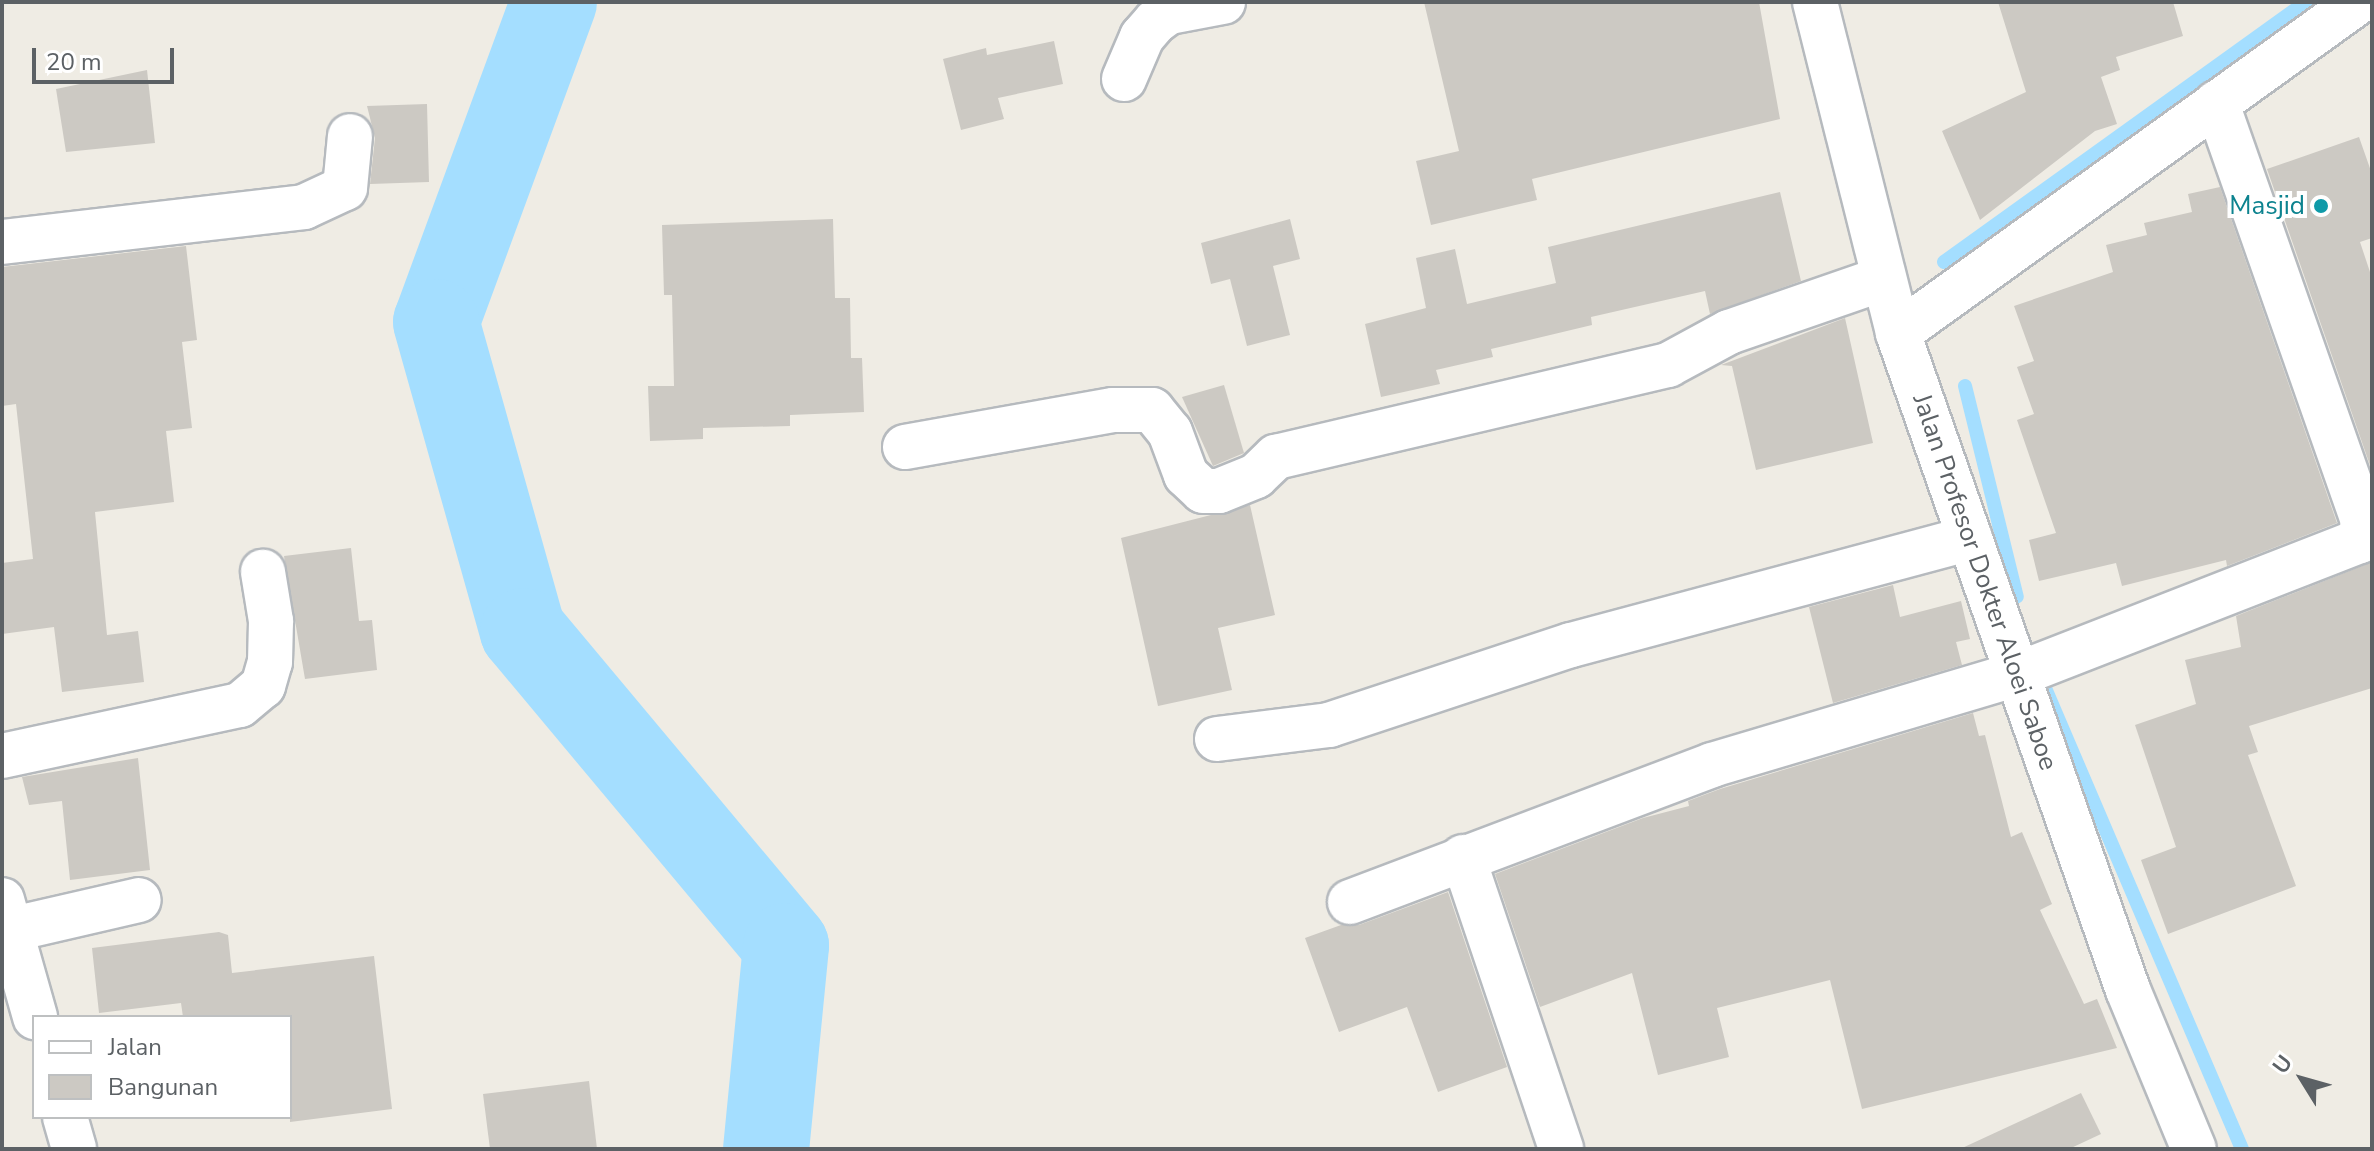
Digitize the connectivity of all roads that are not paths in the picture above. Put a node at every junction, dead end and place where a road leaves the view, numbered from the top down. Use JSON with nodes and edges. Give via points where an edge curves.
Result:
{"nodes":[{"id":1,"x":1223,"y":2,"type":"edge"},
{"id":2,"x":1815,"y":2,"type":"edge"},
{"id":3,"x":2358,"y":2,"type":"edge"},
{"id":4,"x":1124,"y":79,"type":"dead end"},
{"id":5,"x":2217,"y":103,"type":"junction"},
{"id":6,"x":350,"y":136,"type":"dead end"},
{"id":7,"x":2,"y":242,"type":"edge"},
{"id":8,"x":1882,"y":279,"type":"junction"},
{"id":9,"x":1898,"y":333,"type":"junction"},
{"id":10,"x":905,"y":447,"type":"dead end"},
{"id":11,"x":1970,"y":538,"type":"junction"},
{"id":12,"x":263,"y":572,"type":"dead end"},
{"id":13,"x":2021,"y":673,"type":"junction"},
{"id":14,"x":1217,"y":739,"type":"dead end"},
{"id":15,"x":2,"y":756,"type":"edge"},
{"id":16,"x":1463,"y":857,"type":"junction"},
{"id":17,"x":139,"y":900,"type":"dead end"},
{"id":18,"x":1350,"y":902,"type":"dead end"},
{"id":19,"x":6,"y":915,"type":"edge"},
{"id":20,"x":34,"y":1015,"type":"edge"},
{"id":21,"x":66,"y":1119,"type":"edge"},
{"id":22,"x":74,"y":1149,"type":"edge"},
{"id":23,"x":1561,"y":1149,"type":"edge"},
{"id":24,"x":2194,"y":1149,"type":"edge"}],
"edges":[{"from":1,"to":4,"type":"street","via":[[1169,12],[1155,22],[1142,37]]},
{"from":2,"to":8,"type":"street","name":"Jalan Profesor Dokter Aloei Saboe"},
{"from":3,"to":5,"type":"street"},
{"from":5,"to":9,"type":"street"},
{"from":5,"to":13,"type":"street","via":[[2363,521],[2360,541]]},
{"from":6,"to":7,"type":"street","via":[[345,188],[304,207]]},
{"from":8,"to":9,"type":"street","name":"Jalan Profesor Dokter Aloei Saboe"},
{"from":8,"to":10,"type":"street","via":[[1729,332],[1668,365],[1276,457],[1256,476],[1219,491],[1203,491],[1186,475],[1170,432],[1152,410],[1113,410]]},
{"from":9,"to":11,"type":"street","name":"Jalan Profesor Dokter Aloei Saboe"},
{"from":11,"to":13,"type":"street","name":"Jalan Profesor Dokter Aloei Saboe"},
{"from":11,"to":14,"type":"street","via":[[1571,645],[1329,725]]},
{"from":12,"to":15,"type":"street","via":[[271,621],[270,662],[263,686],[240,705]]},
{"from":13,"to":16,"type":"street","via":[[1712,765]]},
{"from":13,"to":24,"type":"street","name":"Jalan Profesor Dokter Aloei Saboe","via":[[2128,990]]},
{"from":16,"to":18,"type":"street"},
{"from":16,"to":23,"type":"street"},
{"from":17,"to":19,"type":"street"},
{"from":19,"to":20,"type":"street"},
{"from":21,"to":22,"type":"street"}]}
